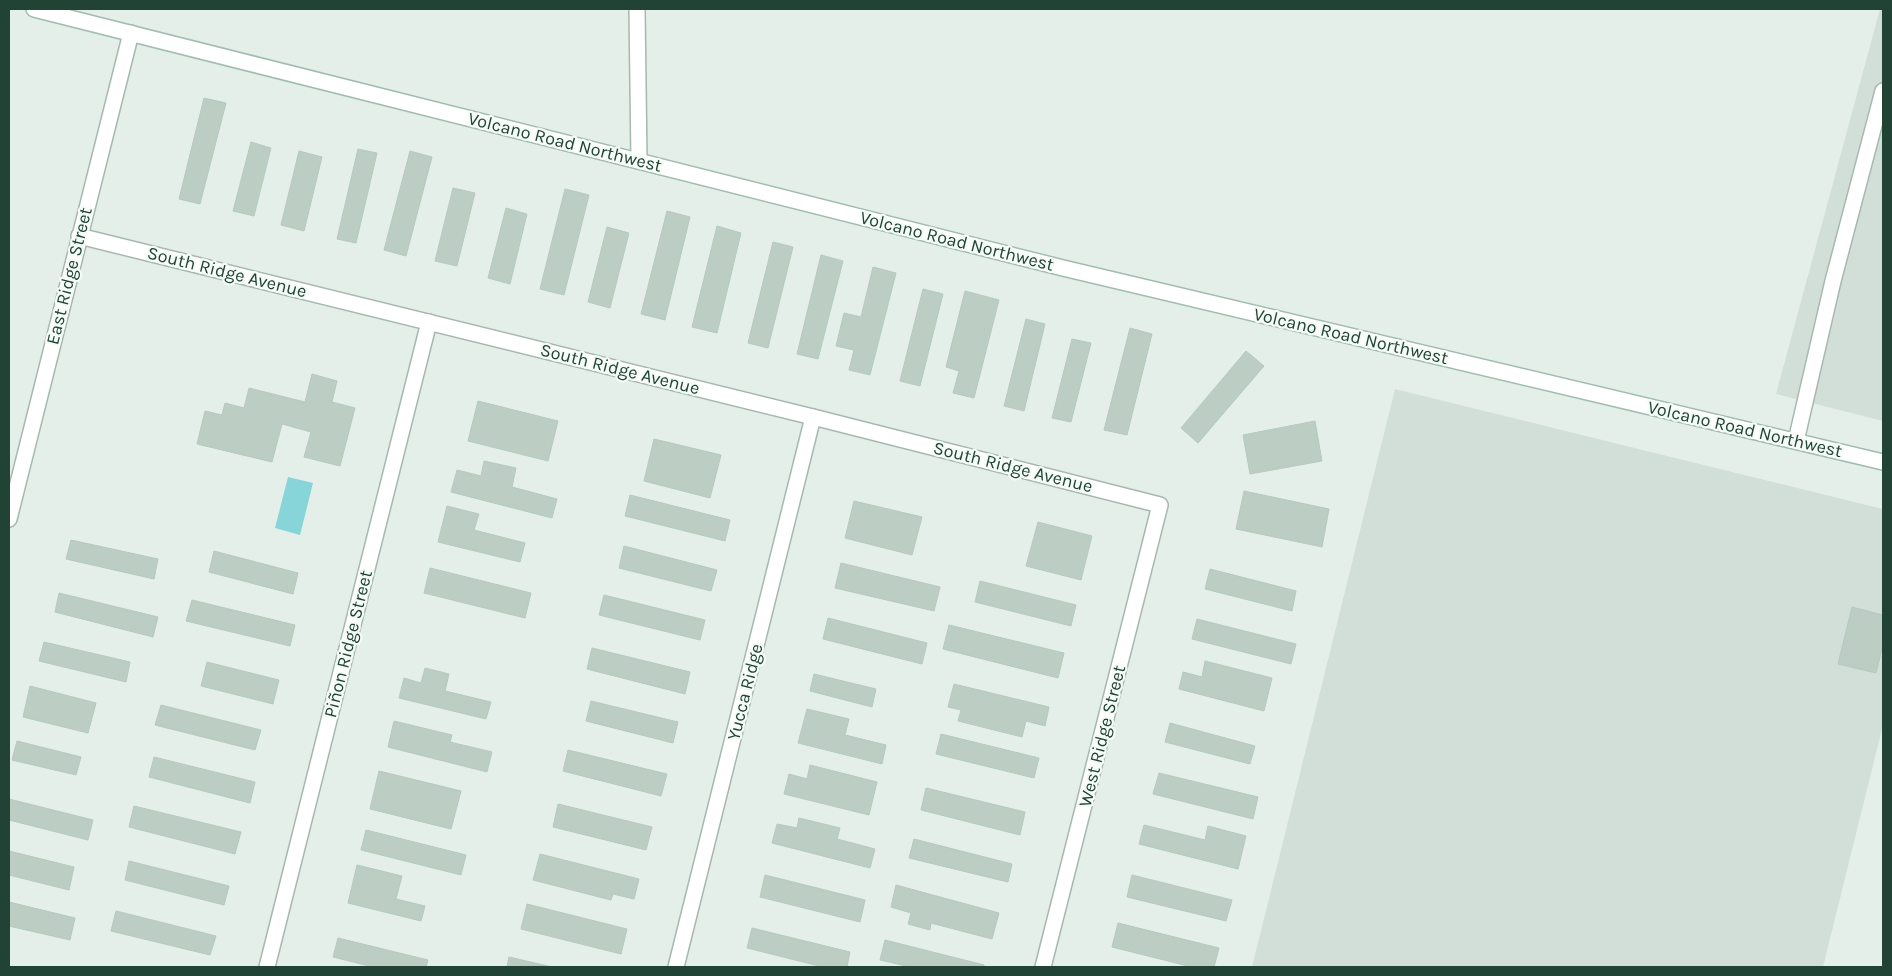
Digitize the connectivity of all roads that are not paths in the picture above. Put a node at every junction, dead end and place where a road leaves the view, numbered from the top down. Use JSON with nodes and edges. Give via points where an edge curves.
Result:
{"nodes":[{"id":1,"x":34,"y":9,"type":"edge"},
{"id":2,"x":637,"y":9,"type":"edge"},
{"id":3,"x":131,"y":33,"type":"junction"},
{"id":4,"x":1883,"y":91,"type":"edge"},
{"id":5,"x":640,"y":161,"type":"junction"},
{"id":6,"x":79,"y":236,"type":"junction"},
{"id":7,"x":429,"y":322,"type":"junction"},
{"id":8,"x":813,"y":417,"type":"junction"},
{"id":9,"x":1796,"y":441,"type":"junction"},
{"id":10,"x":1883,"y":462,"type":"edge"},
{"id":11,"x":1160,"y":505,"type":"joint"},
{"id":12,"x":9,"y":519,"type":"edge"},
{"id":13,"x":267,"y":967,"type":"edge"},
{"id":14,"x":676,"y":967,"type":"edge"},
{"id":15,"x":1043,"y":967,"type":"edge"}],
"edges":[{"from":1,"to":3,"type":"street","name":"Volcano Road Northwest"},
{"from":2,"to":5,"type":"street"},
{"from":3,"to":5,"type":"street","name":"Volcano Road Northwest"},
{"from":3,"to":6,"type":"street","name":"East Ridge Street"},
{"from":4,"to":9,"type":"street","via":[[1833,281]]},
{"from":5,"to":9,"type":"street","name":"Volcano Road Northwest","via":[[1062,268]]},
{"from":6,"to":7,"type":"street","name":"South Ridge Avenue"},
{"from":6,"to":12,"type":"street","name":"East Ridge Street"},
{"from":7,"to":8,"type":"street","name":"South Ridge Avenue"},
{"from":7,"to":13,"type":"street","name":"Piñon Ridge Street"},
{"from":8,"to":11,"type":"street","name":"South Ridge Avenue"},
{"from":8,"to":14,"type":"street","name":"Yucca Ridge"},
{"from":9,"to":10,"type":"street","name":"Volcano Road Northwest"},
{"from":11,"to":15,"type":"street","name":"West Ridge Street"}]}
